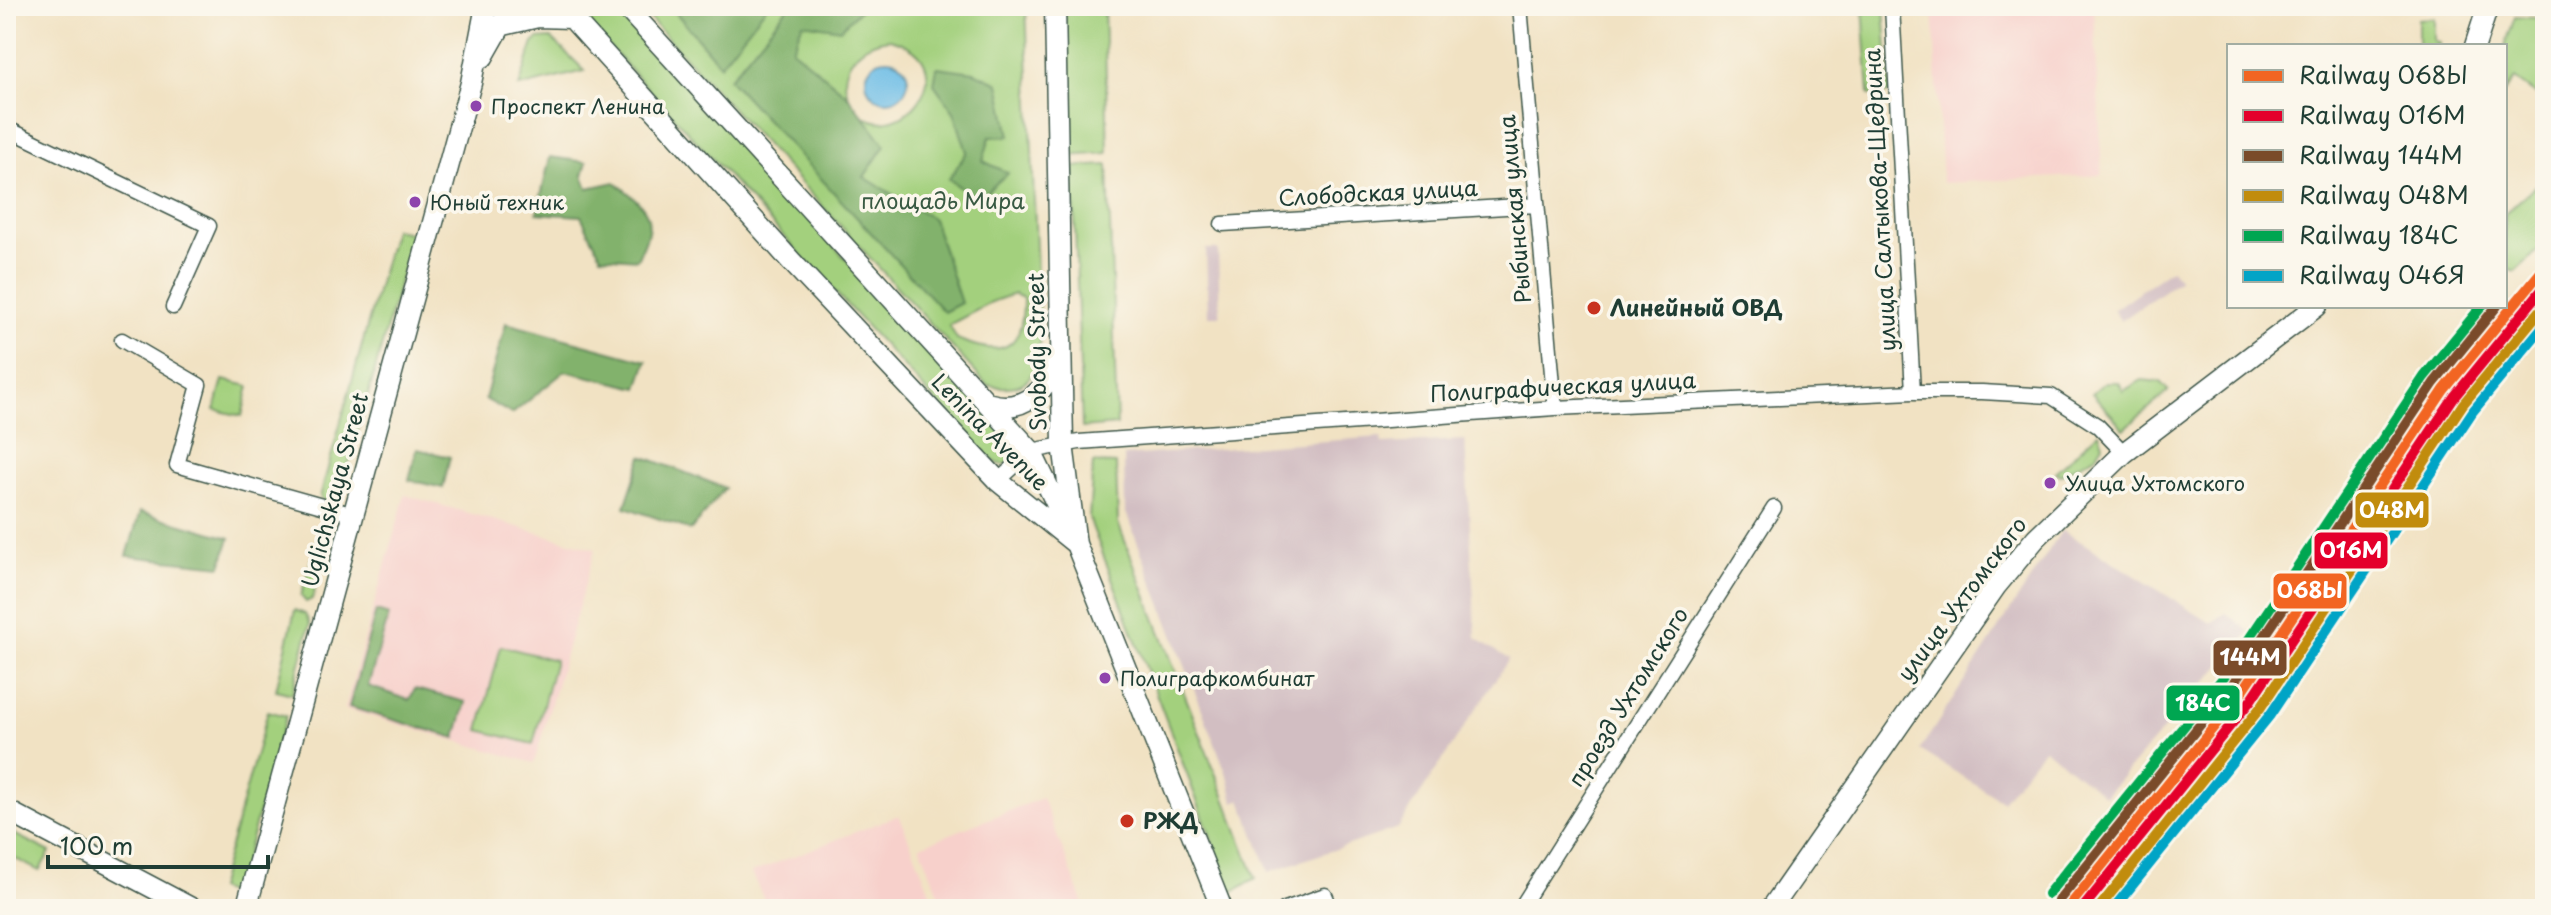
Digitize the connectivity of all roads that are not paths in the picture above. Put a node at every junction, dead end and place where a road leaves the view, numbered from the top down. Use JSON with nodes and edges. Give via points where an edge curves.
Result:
{"nodes":[{"id":1,"x":486,"y":6,"type":"edge"},
{"id":2,"x":512,"y":6,"type":"edge"},
{"id":3,"x":625,"y":6,"type":"edge"},
{"id":4,"x":1055,"y":6,"type":"edge"},
{"id":5,"x":1520,"y":6,"type":"edge"},
{"id":6,"x":1892,"y":6,"type":"edge"},
{"id":7,"x":2488,"y":6,"type":"edge"},
{"id":8,"x":566,"y":12,"type":"edge"},
{"id":9,"x":499,"y":26,"type":"junction"},
{"id":10,"x":2476,"y":44,"type":"edge"},
{"id":11,"x":471,"y":83,"type":"junction"},
{"id":12,"x":6,"y":128,"type":"edge"},
{"id":13,"x":1537,"y":205,"type":"junction"},
{"id":14,"x":1222,"y":224,"type":"dead end"},
{"id":15,"x":173,"y":307,"type":"dead end"},
{"id":16,"x":2314,"y":308,"type":"edge"},
{"id":17,"x":1061,"y":339,"type":"junction"},
{"id":18,"x":122,"y":340,"type":"dead end"},
{"id":19,"x":1913,"y":392,"type":"junction"},
{"id":20,"x":991,"y":404,"type":"junction"},
{"id":21,"x":1555,"y":408,"type":"junction"},
{"id":22,"x":1063,"y":444,"type":"junction"},
{"id":23,"x":1031,"y":451,"type":"junction"},
{"id":24,"x":2124,"y":453,"type":"junction"},
{"id":25,"x":998,"y":481,"type":"junction"},
{"id":26,"x":1774,"y":508,"type":"dead end"},
{"id":27,"x":354,"y":515,"type":"junction"},
{"id":28,"x":1076,"y":544,"type":"junction"},
{"id":29,"x":6,"y":810,"type":"edge"},
{"id":30,"x":193,"y":909,"type":"edge"},
{"id":31,"x":246,"y":909,"type":"edge"},
{"id":32,"x":1222,"y":909,"type":"edge"},
{"id":33,"x":1285,"y":909,"type":"edge"},
{"id":34,"x":1331,"y":909,"type":"edge"},
{"id":35,"x":1520,"y":909,"type":"edge"},
{"id":36,"x":1771,"y":909,"type":"edge"}],
"edges":[{"from":1,"to":11,"type":"main road","name":"Uglichskaya Street"},
{"from":2,"to":9,"type":"main road","name":"Uglichskaya Street"},
{"from":3,"to":20,"type":"main road","name":"Lenina Avenue"},
{"from":4,"to":17,"type":"main road","name":"Svobody Street"},
{"from":5,"to":13,"type":"street","name":"Рыбинская улица"},
{"from":6,"to":19,"type":"street","name":"улица Салтыкова-Щедрина"},
{"from":7,"to":10,"type":"main road"},
{"from":8,"to":9,"type":"main road"},
{"from":8,"to":25,"type":"main road","name":"Lenina Avenue"},
{"from":9,"to":11,"type":"main road","name":"Uglichskaya Street"},
{"from":11,"to":27,"type":"main road","name":"Uglichskaya Street"},
{"from":12,"to":15,"type":"street","via":[[209,226]]},
{"from":13,"to":14,"type":"street","name":"Слободская улица"},
{"from":13,"to":21,"type":"street","name":"Рыбинская улица"},
{"from":16,"to":24,"type":"main road","name":"улица Ухтомского"},
{"from":17,"to":20,"type":"main road","via":[[1056,364],[1039,392],[1020,404]]},
{"from":17,"to":22,"type":"main road","name":"Svobody Street"},
{"from":18,"to":27,"type":"street","via":[[199,385],[177,465]]},
{"from":19,"to":21,"type":"street","name":"Полиграфическая улица"},
{"from":19,"to":24,"type":"street","name":"Полиграфическая улица","via":[[2051,396],[2098,426]]},
{"from":20,"to":23,"type":"main road","name":"Lenina Avenue"},
{"from":21,"to":22,"type":"street","name":"Полиграфическая улица"},
{"from":22,"to":23,"type":"street","name":"Полиграфическая улица"},
{"from":22,"to":28,"type":"main road","name":"Svobody Street"},
{"from":23,"to":25,"type":"street","name":"Полиграфическая улица"},
{"from":23,"to":28,"type":"main road","name":"Lenina Avenue"},
{"from":24,"to":36,"type":"main road","name":"улица Ухтомского","via":[[2005,574]]},
{"from":25,"to":28,"type":"main road","name":"Lenina Avenue"},
{"from":26,"to":35,"type":"street","name":"проезд Ухтомского"},
{"from":27,"to":31,"type":"main road","name":"Uglichskaya Street"},
{"from":28,"to":32,"type":"main road","name":"Svobody Street"},
{"from":29,"to":30,"type":"main road"},
{"from":33,"to":34,"type":"street","via":[[1325,895]]}]}
